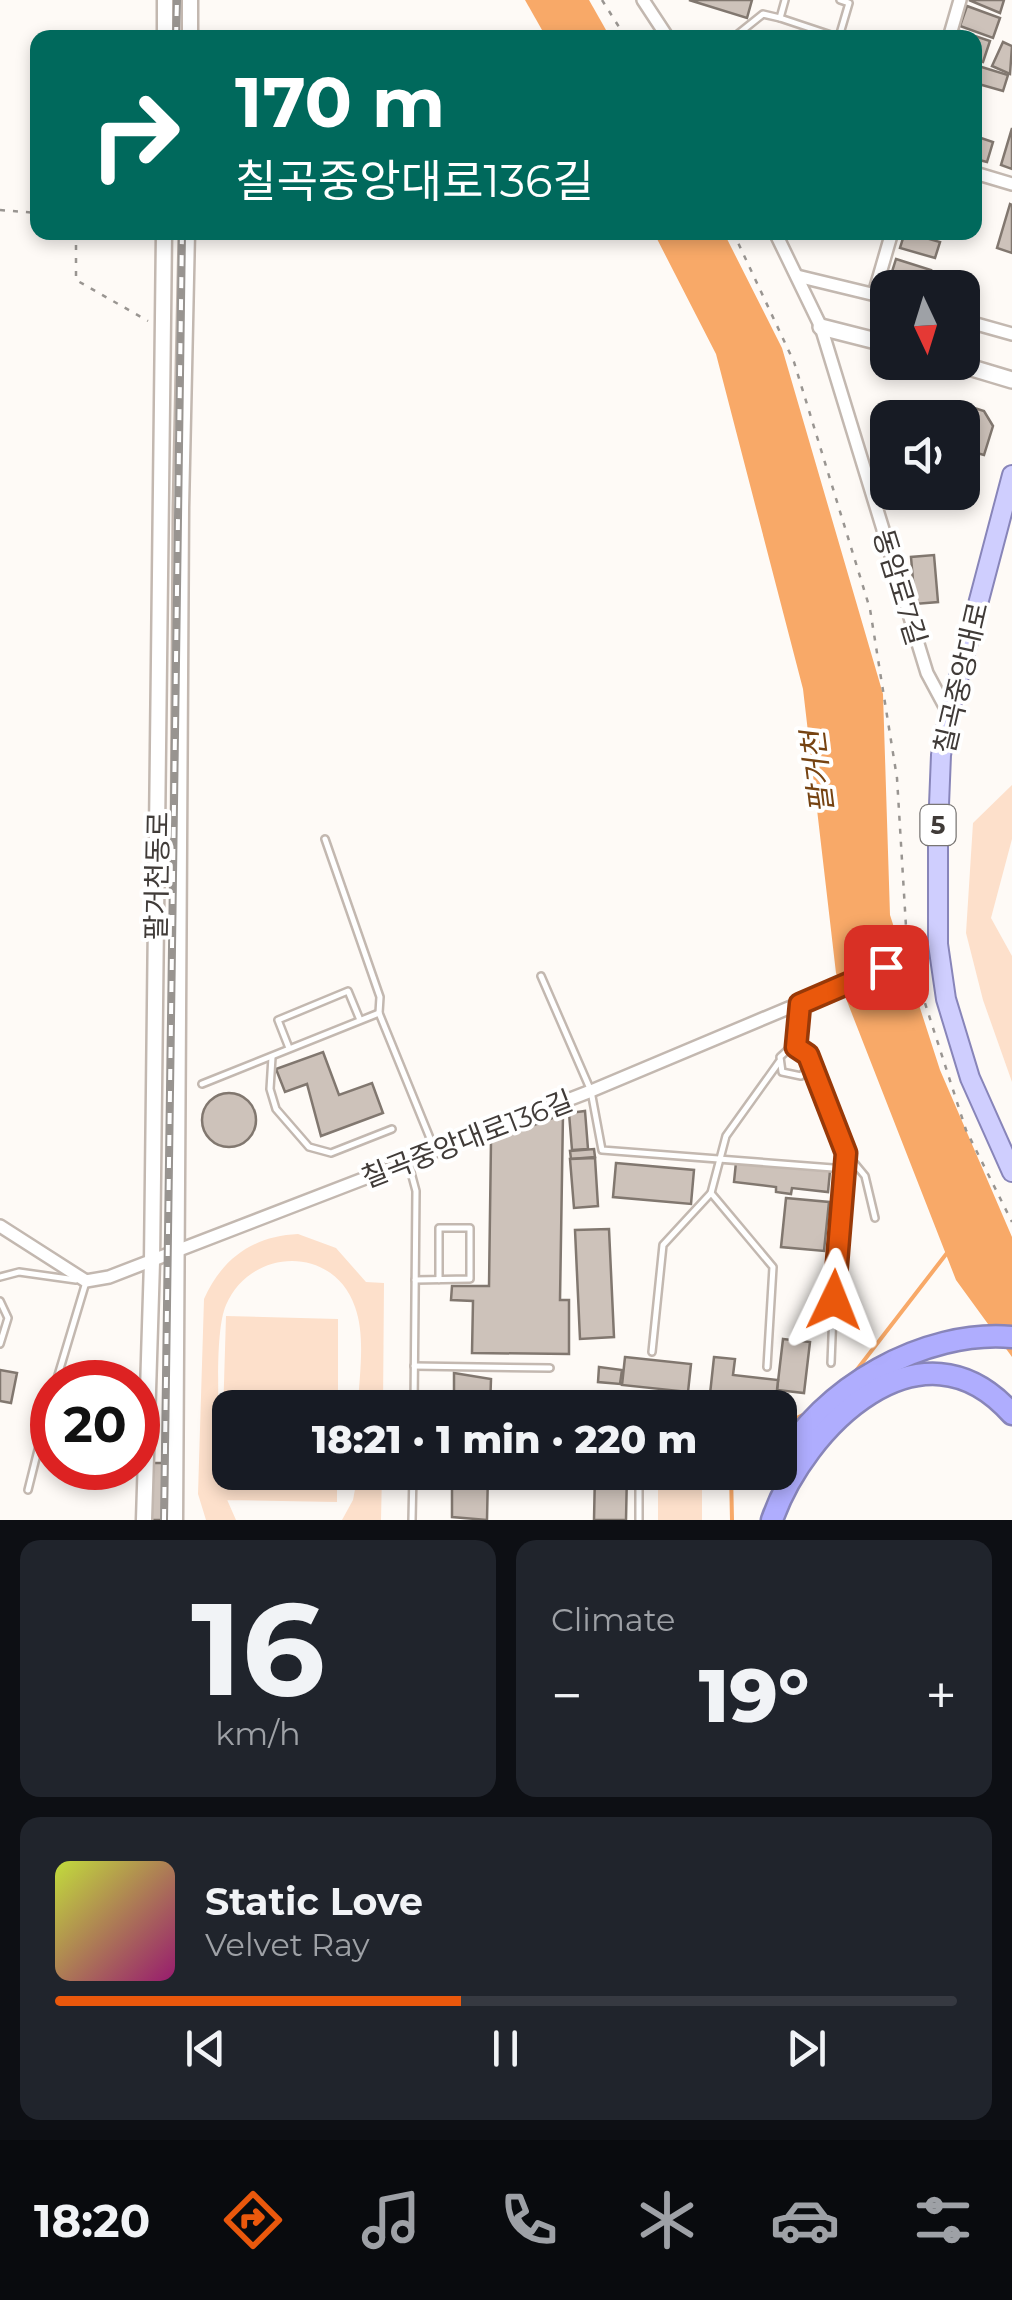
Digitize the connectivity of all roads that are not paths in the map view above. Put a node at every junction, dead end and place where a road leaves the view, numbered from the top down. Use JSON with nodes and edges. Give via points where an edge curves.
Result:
{"nodes":[{"id":1,"x":165,"y":0,"type":"edge"},
{"id":2,"x":190,"y":0,"type":"edge"},
{"id":3,"x":642,"y":0,"type":"edge"},
{"id":4,"x":785,"y":0,"type":"edge"},
{"id":5,"x":840,"y":0,"type":"edge"},
{"id":6,"x":960,"y":0,"type":"edge"},
{"id":7,"x":780,"y":18,"type":"junction"},
{"id":8,"x":164,"y":30,"type":"edge"},
{"id":9,"x":190,"y":30,"type":"edge"},
{"id":10,"x":663,"y":30,"type":"edge"},
{"id":11,"x":742,"y":30,"type":"edge"},
{"id":12,"x":817,"y":30,"type":"edge"},
{"id":13,"x":841,"y":30,"type":"edge"},
{"id":14,"x":951,"y":30,"type":"edge"},
{"id":15,"x":982,"y":175,"type":"edge"},
{"id":16,"x":1012,"y":184,"type":"edge"},
{"id":17,"x":164,"y":240,"type":"edge"},
{"id":18,"x":187,"y":240,"type":"edge"},
{"id":19,"x":779,"y":240,"type":"edge"},
{"id":20,"x":890,"y":240,"type":"edge"},
{"id":21,"x":881,"y":270,"type":"edge"},
{"id":22,"x":797,"y":276,"type":"junction"},
{"id":23,"x":870,"y":293,"type":"edge"},
{"id":24,"x":980,"y":325,"type":"edge"},
{"id":25,"x":821,"y":327,"type":"junction"},
{"id":26,"x":1012,"y":334,"type":"edge"},
{"id":27,"x":870,"y":339,"type":"edge"},
{"id":28,"x":980,"y":370,"type":"edge"},
{"id":29,"x":1012,"y":380,"type":"edge"},
{"id":30,"x":1012,"y":474,"type":"edge"},
{"id":31,"x":949,"y":714,"type":"junction"},
{"id":32,"x":324,"y":839,"type":"dead end"},
{"id":33,"x":938,"y":944,"type":"junction"},
{"id":34,"x":541,"y":976,"type":"dead end"},
{"id":35,"x":800,"y":1004,"type":"junction"},
{"id":36,"x":379,"y":1013,"type":"junction"},
{"id":37,"x":360,"y":1020,"type":"junction"},
{"id":38,"x":796,"y":1047,"type":"junction"},
{"id":39,"x":290,"y":1048,"type":"junction"},
{"id":40,"x":272,"y":1056,"type":"junction"},
{"id":41,"x":779,"y":1062,"type":"junction"},
{"id":42,"x":810,"y":1065,"type":"junction"},
{"id":43,"x":202,"y":1084,"type":"dead end"},
{"id":44,"x":592,"y":1091,"type":"junction"},
{"id":45,"x":392,"y":1130,"type":"dead end"},
{"id":46,"x":436,"y":1151,"type":"junction"},
{"id":47,"x":846,"y":1153,"type":"junction"},
{"id":48,"x":717,"y":1158,"type":"junction"},
{"id":49,"x":408,"y":1162,"type":"junction"},
{"id":50,"x":846,"y":1169,"type":"junction"},
{"id":51,"x":1012,"y":1172,"type":"edge"},
{"id":52,"x":711,"y":1193,"type":"junction"},
{"id":53,"x":876,"y":1218,"type":"dead end"},
{"id":54,"x":0,"y":1226,"type":"edge"},
{"id":55,"x":178,"y":1250,"type":"junction"},
{"id":56,"x":152,"y":1262,"type":"junction"},
{"id":57,"x":0,"y":1277,"type":"edge"},
{"id":58,"x":415,"y":1280,"type":"junction"},
{"id":59,"x":439,"y":1280,"type":"junction"},
{"id":60,"x":86,"y":1281,"type":"junction"},
{"id":61,"x":0,"y":1302,"type":"edge"},
{"id":62,"x":1012,"y":1337,"type":"edge"},
{"id":63,"x":0,"y":1344,"type":"edge"},
{"id":64,"x":652,"y":1352,"type":"dead end"},
{"id":65,"x":63,"y":1360,"type":"edge"},
{"id":66,"x":831,"y":1364,"type":"dead end"},
{"id":67,"x":414,"y":1366,"type":"junction"},
{"id":68,"x":767,"y":1367,"type":"dead end"},
{"id":69,"x":550,"y":1368,"type":"dead end"},
{"id":70,"x":414,"y":1390,"type":"edge"},
{"id":71,"x":1012,"y":1414,"type":"edge"},
{"id":72,"x":797,"y":1443,"type":"edge"},
{"id":73,"x":30,"y":1482,"type":"edge"},
{"id":74,"x":28,"y":1490,"type":"dead end"},
{"id":75,"x":413,"y":1490,"type":"edge"},
{"id":76,"x":639,"y":1490,"type":"edge"},
{"id":77,"x":770,"y":1490,"type":"edge"},
{"id":78,"x":144,"y":1520,"type":"edge"},
{"id":79,"x":175,"y":1520,"type":"edge"},
{"id":80,"x":412,"y":1520,"type":"edge"},
{"id":81,"x":639,"y":1520,"type":"edge"},
{"id":82,"x":759,"y":1520,"type":"edge"},
{"id":83,"x":772,"y":1520,"type":"edge"}],
"edges":[{"from":1,"to":8,"type":"street"},
{"from":2,"to":9,"type":"street"},
{"from":3,"to":10,"type":"street"},
{"from":4,"to":7,"type":"lane"},
{"from":5,"to":13,"type":"lane","via":[[848,2]]},
{"from":6,"to":14,"type":"street"},
{"from":7,"to":11,"type":"lane","via":[[763,14]]},
{"from":7,"to":12,"type":"lane"},
{"from":15,"to":16,"type":"street"},
{"from":17,"to":56,"type":"street","name":"팔거천동로"},
{"from":18,"to":55,"type":"street","name":"팔거천동로"},
{"from":19,"to":22,"type":"street","name":"동암로7길"},
{"from":20,"to":21,"type":"street"},
{"from":22,"to":23,"type":"street"},
{"from":22,"to":25,"type":"street","name":"동암로7길"},
{"from":24,"to":26,"type":"street"},
{"from":25,"to":27,"type":"main road"},
{"from":25,"to":31,"type":"street","name":"동암로7길","via":[[926,674]]},
{"from":28,"to":29,"type":"main road"},
{"from":30,"to":31,"type":"main road","name":"칠곡중앙대로","number":"5"},
{"from":31,"to":33,"type":"main road","name":"칠곡중앙대로","number":"5","via":[[941,755]]},
{"from":32,"to":36,"type":"lane","via":[[380,997]]},
{"from":33,"to":35,"type":"street","name":"칠곡중앙대로136길","bridge":true},
{"from":33,"to":51,"type":"main road","name":"칠곡중앙대로","number":"5","via":[[970,1078]]},
{"from":34,"to":44,"type":"lane"},
{"from":35,"to":38,"type":"lane"},
{"from":35,"to":44,"type":"street","name":"칠곡중앙대로136길"},
{"from":36,"to":37,"type":"lane"},
{"from":36,"to":46,"type":"lane"},
{"from":37,"to":39,"type":"lane"},
{"from":37,"to":39,"type":"lane","via":[[348,992],[331,998],[278,1020]]},
{"from":38,"to":41,"type":"lane","via":[[786,1049]]},
{"from":38,"to":42,"type":"lane","via":[[806,1051]]},
{"from":39,"to":40,"type":"lane"},
{"from":40,"to":43,"type":"lane"},
{"from":40,"to":45,"type":"lane","via":[[276,1109],[309,1147],[331,1154]]},
{"from":41,"to":42,"type":"lane","via":[[791,1077]]},
{"from":41,"to":48,"type":"lane"},
{"from":42,"to":47,"type":"lane"},
{"from":44,"to":46,"type":"street","name":"칠곡중앙대로136길"},
{"from":44,"to":48,"type":"lane","via":[[602,1150]]},
{"from":46,"to":49,"type":"street","name":"칠곡중앙대로136길"},
{"from":47,"to":50,"type":"lane"},
{"from":47,"to":53,"type":"lane","via":[[865,1176]]},
{"from":48,"to":50,"type":"lane"},
{"from":48,"to":52,"type":"lane"},
{"from":49,"to":55,"type":"street","name":"칠곡중앙대로136길"},
{"from":49,"to":58,"type":"lane","via":[[416,1191]]},
{"from":50,"to":66,"type":"lane"},
{"from":52,"to":64,"type":"lane","via":[[663,1245]]},
{"from":52,"to":68,"type":"lane","via":[[773,1267]]},
{"from":54,"to":60,"type":"street"},
{"from":55,"to":56,"type":"street","name":"칠곡중앙대로136길"},
{"from":55,"to":79,"type":"street","name":"팔거천동로"},
{"from":56,"to":60,"type":"street","name":"칠곡중앙대로136길"},
{"from":56,"to":78,"type":"street","name":"팔거천동로"},
{"from":57,"to":60,"type":"lane","via":[[19,1272]]},
{"from":58,"to":59,"type":"lane"},
{"from":58,"to":67,"type":"lane"},
{"from":59,"to":59,"type":"lane","via":[[470,1279],[470,1228],[439,1228]]},
{"from":60,"to":65,"type":"lane"},
{"from":61,"to":63,"type":"lane","via":[[8,1318]]},
{"from":62,"to":72,"type":"highway","via":[[953,1342],[866,1376]]},
{"from":67,"to":69,"type":"lane"},
{"from":67,"to":70,"type":"lane"},
{"from":71,"to":83,"type":"highway","via":[[983,1390],[944,1377],[912,1377],[878,1388],[817,1438],[790,1476]]},
{"from":73,"to":74,"type":"lane"},
{"from":75,"to":80,"type":"lane"},
{"from":76,"to":81,"type":"lane"},
{"from":77,"to":82,"type":"highway"}]}
